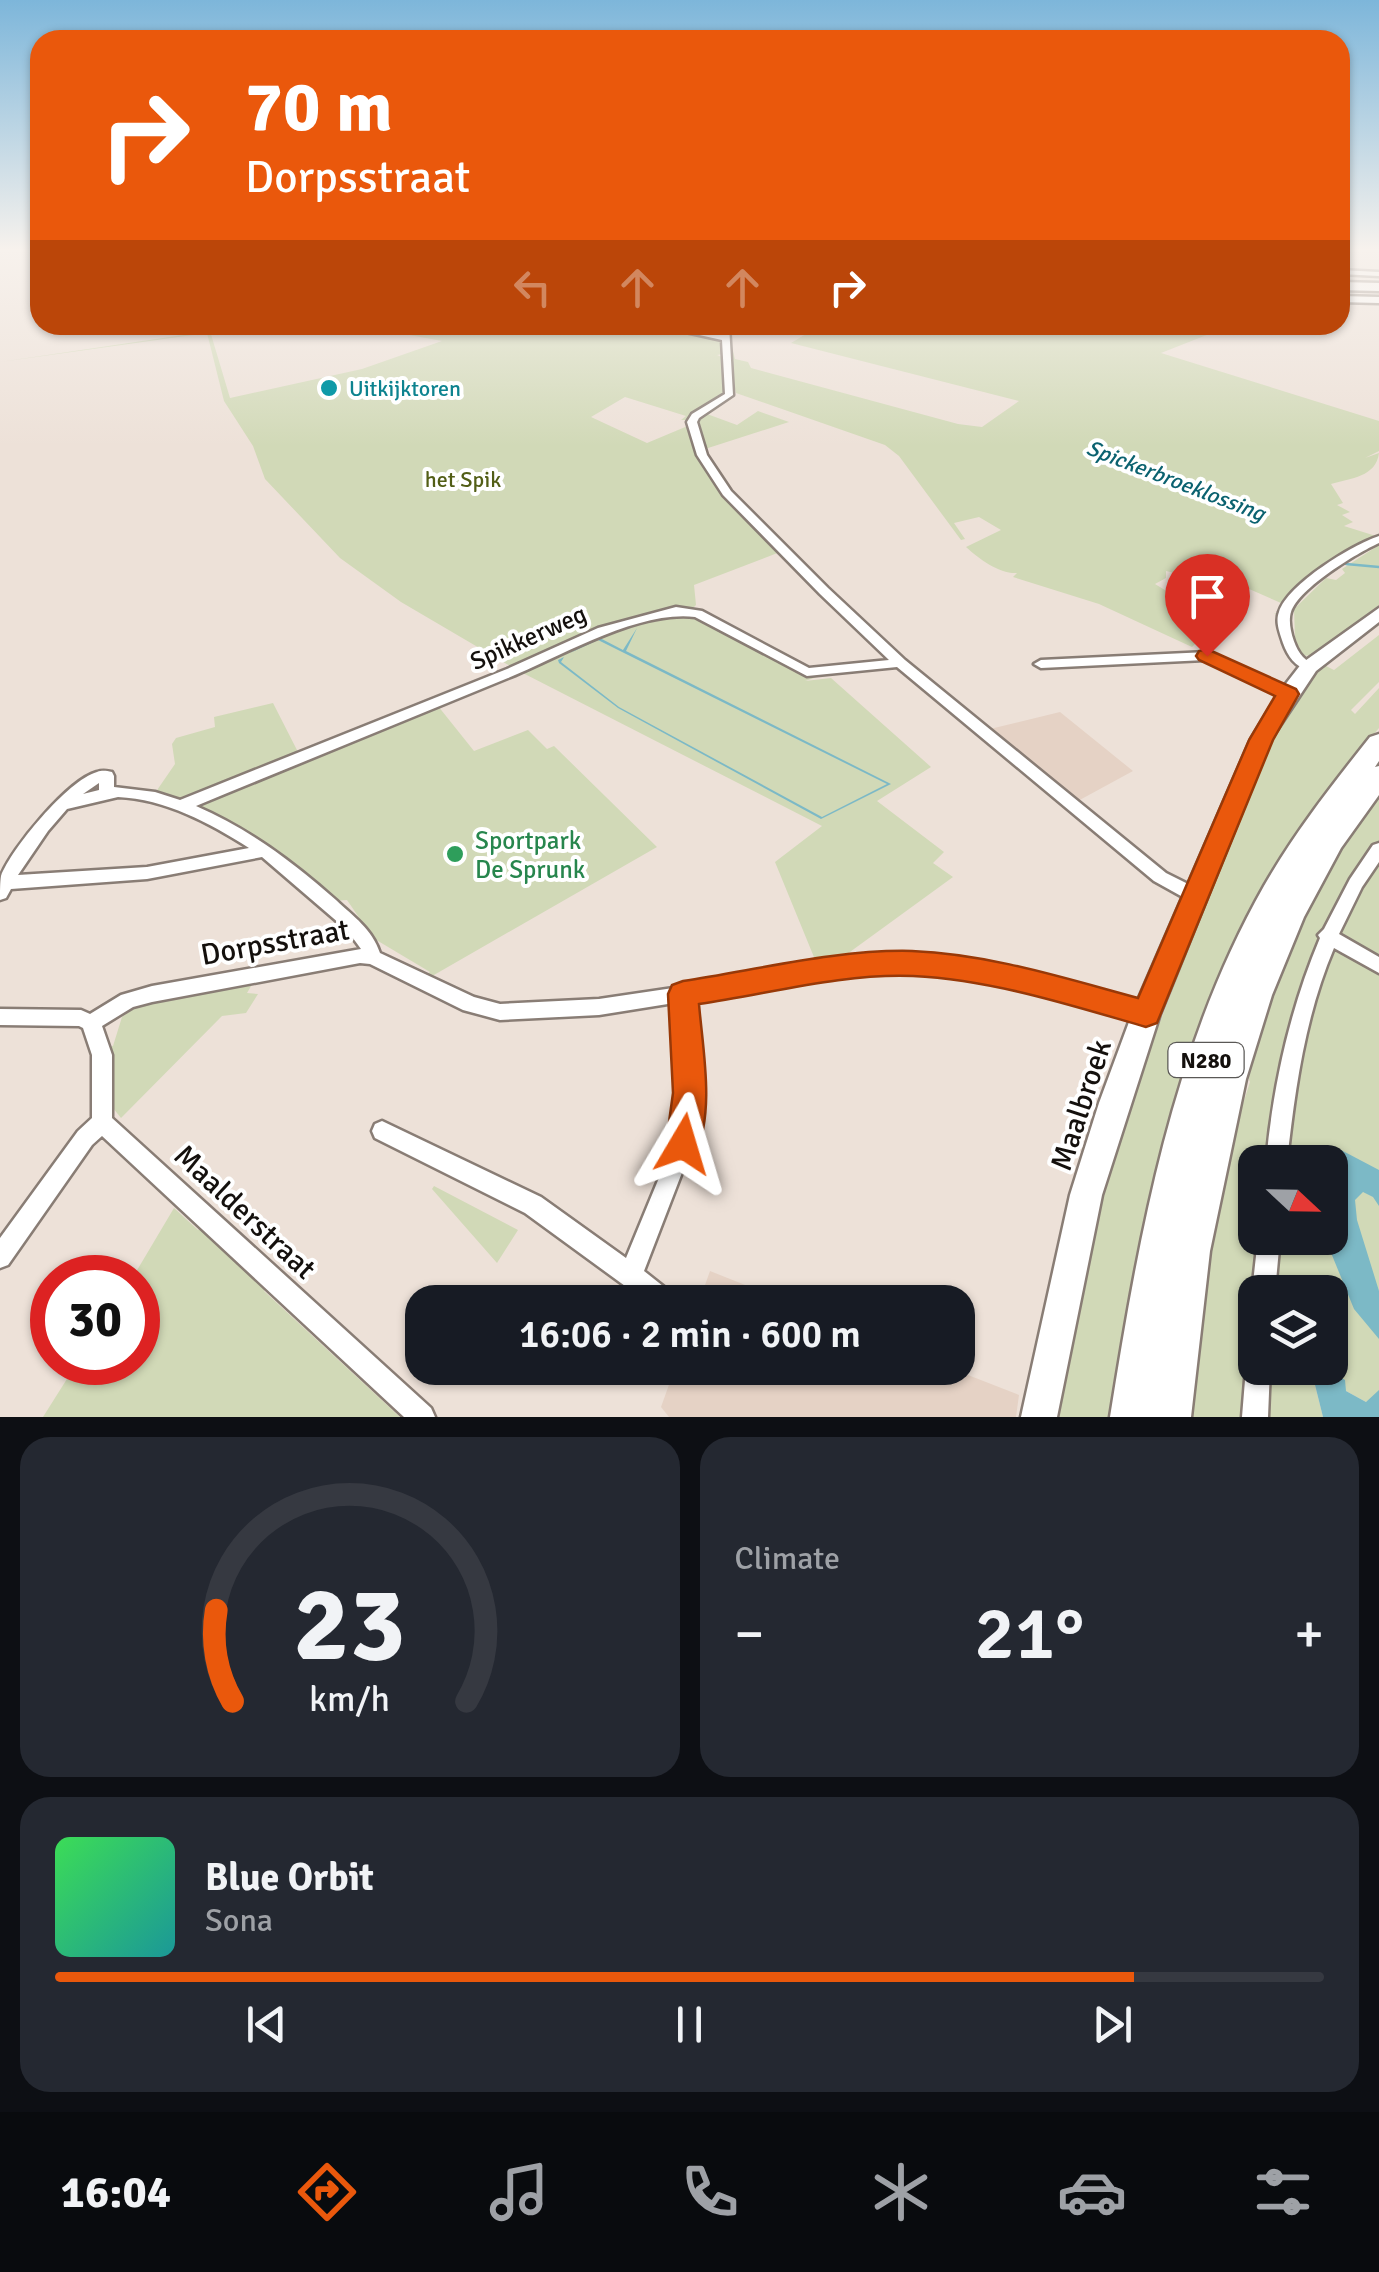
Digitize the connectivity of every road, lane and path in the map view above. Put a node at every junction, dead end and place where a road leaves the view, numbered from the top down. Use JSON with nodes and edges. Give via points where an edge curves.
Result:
{"nodes":[{"id":1,"x":708,"y":335,"type":"edge"},
{"id":2,"x":723,"y":335,"type":"edge"},
{"id":3,"x":723,"y":338,"type":"junction"},
{"id":4,"x":692,"y":422,"type":"joint"},
{"id":5,"x":1379,"y":539,"type":"edge"},
{"id":6,"x":1379,"y":613,"type":"edge"},
{"id":7,"x":900,"y":663,"type":"junction"},
{"id":8,"x":1040,"y":664,"type":"dead end"},
{"id":9,"x":1310,"y":667,"type":"junction"},
{"id":10,"x":1288,"y":694,"type":"junction"},
{"id":11,"x":1379,"y":743,"type":"edge"},
{"id":12,"x":1379,"y":775,"type":"edge"},
{"id":13,"x":180,"y":806,"type":"junction"},
{"id":14,"x":264,"y":849,"type":"junction"},
{"id":15,"x":1379,"y":849,"type":"edge"},
{"id":16,"x":2,"y":887,"type":"edge"},
{"id":17,"x":1196,"y":896,"type":"junction"},
{"id":18,"x":1328,"y":935,"type":"junction"},
{"id":19,"x":372,"y":957,"type":"junction"},
{"id":20,"x":1379,"y":966,"type":"edge"},
{"id":21,"x":683,"y":994,"type":"junction"},
{"id":22,"x":1146,"y":1014,"type":"junction"},
{"id":23,"x":0,"y":1017,"type":"edge"},
{"id":24,"x":91,"y":1022,"type":"junction"},
{"id":25,"x":102,"y":1122,"type":"junction"},
{"id":26,"x":382,"y":1131,"type":"dead end"},
{"id":27,"x":1278,"y":1145,"type":"edge"},
{"id":28,"x":0,"y":1256,"type":"edge"},
{"id":29,"x":631,"y":1275,"type":"junction"},
{"id":30,"x":644,"y":1285,"type":"edge"},
{"id":31,"x":1257,"y":1385,"type":"edge"},
{"id":32,"x":422,"y":1417,"type":"edge"},
{"id":33,"x":1039,"y":1417,"type":"edge"},
{"id":34,"x":1133,"y":1417,"type":"edge"},
{"id":35,"x":1168,"y":1417,"type":"edge"},
{"id":36,"x":1255,"y":1417,"type":"edge"}],
"edges":[{"from":1,"to":3,"type":"street"},
{"from":2,"to":3,"type":"street"},
{"from":3,"to":4,"type":"street","via":[[729,394]]},
{"from":4,"to":7,"type":"street","via":[[702,455],[727,493]]},
{"from":5,"to":9,"type":"street","via":[[1342,560],[1286,609],[1295,658]]},
{"from":6,"to":9,"type":"street","name":"Maalbroek"},
{"from":7,"to":13,"type":"street","name":"Spikkerweg","via":[[807,672],[698,614],[676,611],[602,631]]},
{"from":7,"to":17,"type":"street","via":[[1160,876]]},
{"from":8,"to":10,"type":"street","via":[[1207,656]]},
{"from":9,"to":10,"type":"street","name":"Maalbroek"},
{"from":10,"to":17,"type":"street","name":"Maalbroek","via":[[1261,740]]},
{"from":11,"to":34,"type":"highway","number":"N280","via":[[1286,872],[1225,1004],[1171,1191]]},
{"from":12,"to":35,"type":"highway","number":"N280","via":[[1294,908],[1248,1020],[1192,1240]]},
{"from":13,"to":14,"type":"street"},
{"from":13,"to":16,"type":"street","via":[[124,792],[66,804]]},
{"from":14,"to":16,"type":"street","via":[[147,874]]},
{"from":14,"to":19,"type":"street","via":[[366,939]]},
{"from":15,"to":18,"type":"street"},
{"from":17,"to":22,"type":"street","name":"Maalbroek"},
{"from":18,"to":20,"type":"street"},
{"from":18,"to":27,"type":"street"},
{"from":19,"to":21,"type":"street","name":"Dorpsstraat","via":[[500,1012],[599,1008]]},
{"from":19,"to":24,"type":"street","name":"Dorpsstraat","via":[[152,994]]},
{"from":21,"to":22,"type":"street","name":"Dorpsstraat","via":[[910,963],[971,969]]},
{"from":21,"to":29,"type":"street","via":[[689,1093],[683,1144]]},
{"from":22,"to":33,"type":"street","name":"Maalbroek","via":[[1086,1195]]},
{"from":23,"to":24,"type":"street"},
{"from":24,"to":25,"type":"street","via":[[102,1054]]},
{"from":25,"to":28,"type":"street"},
{"from":25,"to":32,"type":"street","name":"Maalderstraat"},
{"from":26,"to":29,"type":"street","via":[[533,1206]]},
{"from":29,"to":30,"type":"street"},
{"from":31,"to":36,"type":"street"}]}
